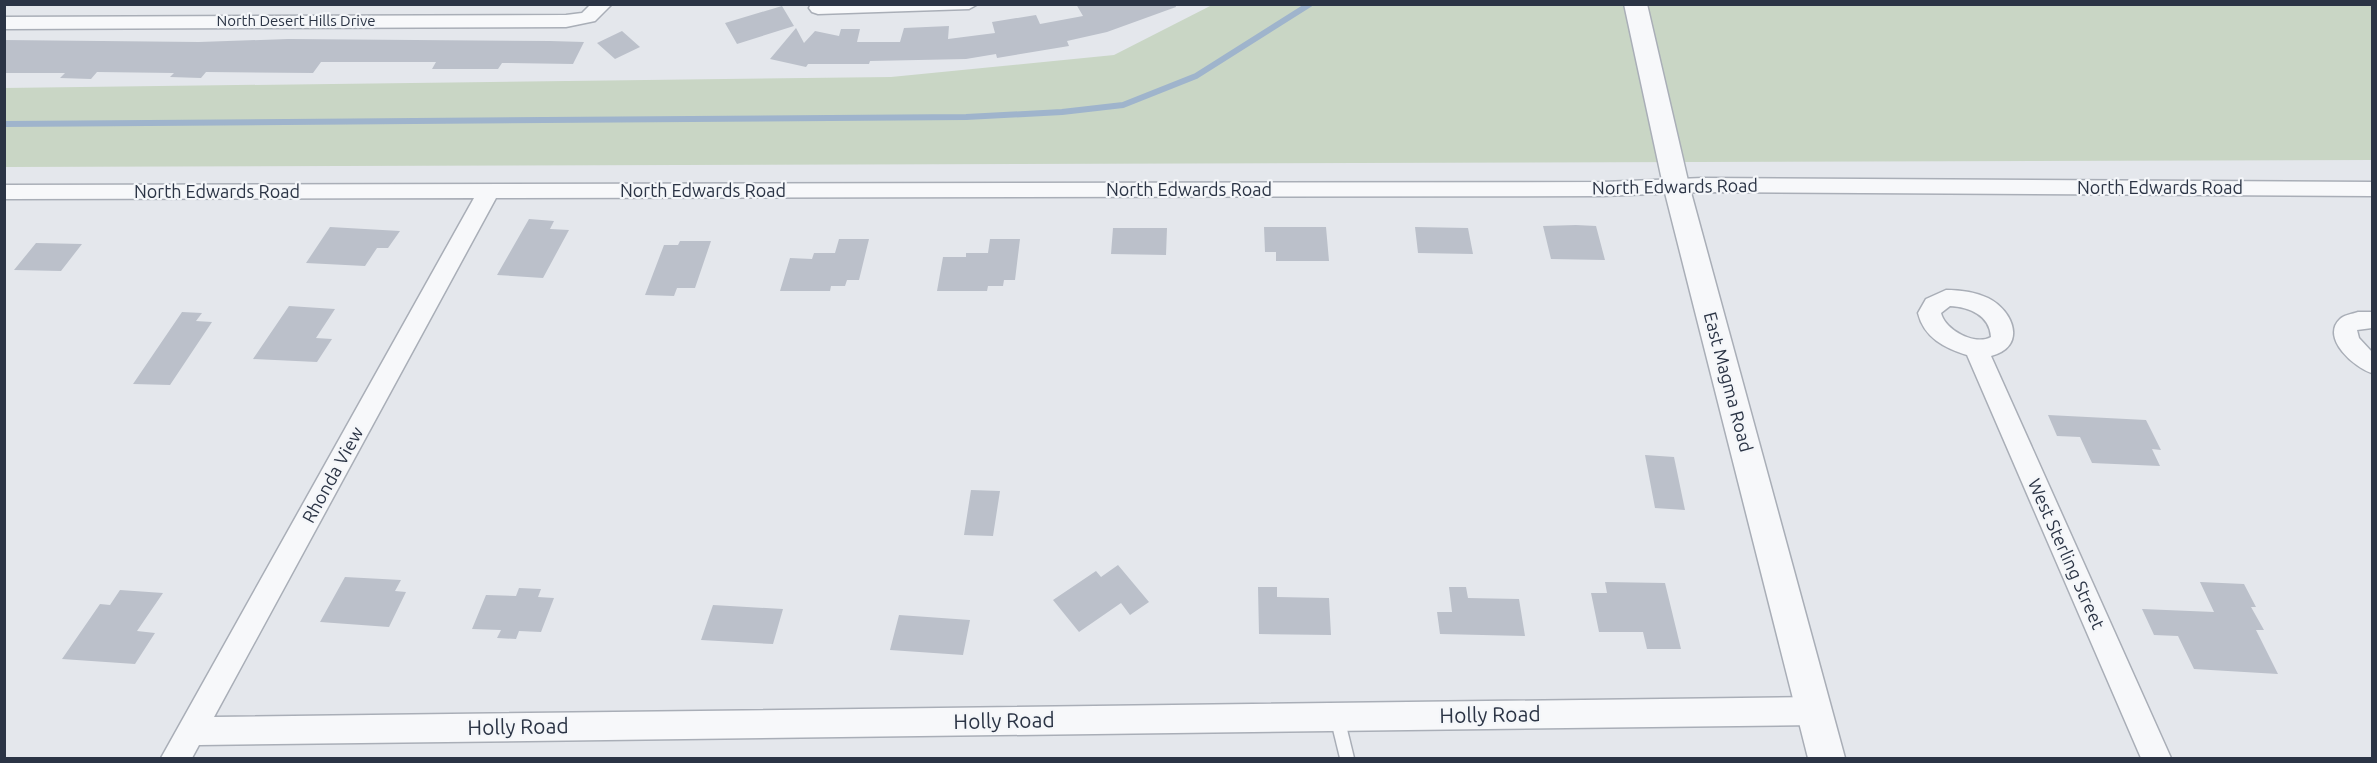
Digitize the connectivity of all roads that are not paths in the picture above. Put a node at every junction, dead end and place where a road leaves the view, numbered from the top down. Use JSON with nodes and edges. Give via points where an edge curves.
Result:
{"nodes":[{"id":1,"x":172,"y":4,"type":"edge"},
{"id":2,"x":603,"y":4,"type":"edge"},
{"id":3,"x":969,"y":4,"type":"edge"},
{"id":4,"x":1635,"y":4,"type":"edge"},
{"id":5,"x":819,"y":6,"type":"edge"},
{"id":6,"x":381,"y":12,"type":"edge"},
{"id":7,"x":159,"y":21,"type":"junction"},
{"id":8,"x":4,"y":23,"type":"edge"},
{"id":9,"x":1676,"y":185,"type":"junction"},
{"id":10,"x":2373,"y":189,"type":"edge"},
{"id":11,"x":489,"y":191,"type":"junction"},
{"id":12,"x":4,"y":192,"type":"edge"},
{"id":13,"x":2373,"y":320,"type":"edge"},
{"id":14,"x":1976,"y":349,"type":"dead end"},
{"id":15,"x":2373,"y":364,"type":"edge"},
{"id":16,"x":1816,"y":711,"type":"junction"},
{"id":17,"x":1337,"y":717,"type":"junction"},
{"id":18,"x":193,"y":731,"type":"junction"},
{"id":19,"x":176,"y":759,"type":"edge"},
{"id":20,"x":1347,"y":759,"type":"edge"},
{"id":21,"x":1827,"y":759,"type":"edge"},
{"id":22,"x":2156,"y":759,"type":"edge"}],
"edges":[{"from":1,"to":7,"type":"street"},
{"from":2,"to":6,"type":"street","name":"North Desert Hills Drive","via":[[588,18],[566,21]]},
{"from":3,"to":5,"type":"street"},
{"from":4,"to":9,"type":"street","name":"East Magma Road"},
{"from":6,"to":7,"type":"street","name":"North Desert Hills Drive"},
{"from":7,"to":8,"type":"street","name":"North Desert Hills Drive"},
{"from":9,"to":10,"type":"street","name":"North Edwards Road"},
{"from":9,"to":11,"type":"street","name":"North Edwards Road","via":[[1603,189]]},
{"from":9,"to":16,"type":"street","name":"East Magma Road"},
{"from":11,"to":12,"type":"street","name":"North Edwards Road"},
{"from":11,"to":18,"type":"street","name":"Rhonda View"},
{"from":13,"to":15,"type":"street","via":[[2359,320],[2345,329],[2345,337],[2359,355]]},
{"from":14,"to":22,"type":"street","name":"West Sterling Street"},
{"from":16,"to":17,"type":"street","name":"Holly Road"},
{"from":16,"to":21,"type":"street","name":"East Magma Road"},
{"from":17,"to":18,"type":"street","name":"Holly Road"},
{"from":17,"to":20,"type":"lane"},
{"from":18,"to":19,"type":"street","name":"Rhonda View"}]}
